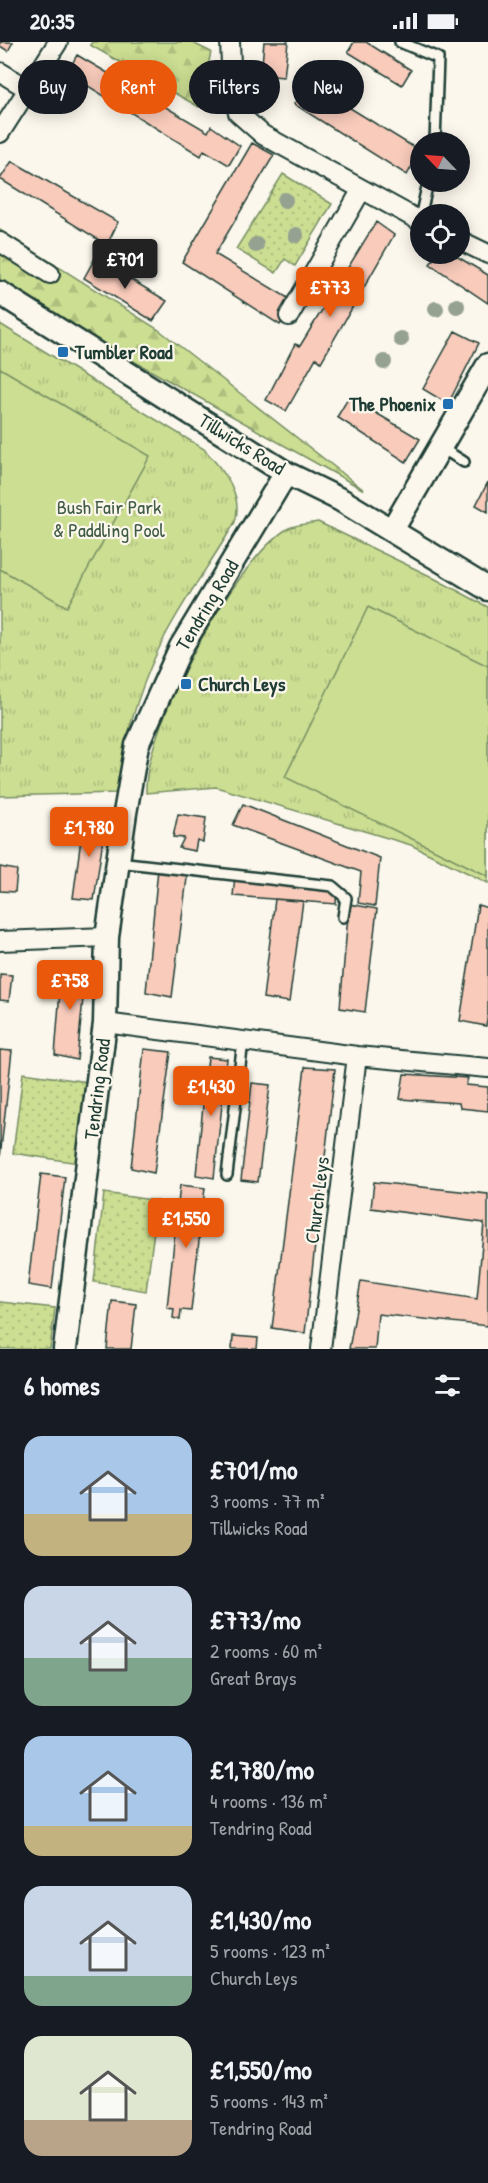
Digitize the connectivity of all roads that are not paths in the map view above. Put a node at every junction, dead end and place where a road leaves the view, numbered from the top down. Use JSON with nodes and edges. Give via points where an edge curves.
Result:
{"nodes":[{"id":1,"x":58,"y":42,"type":"edge"},
{"id":2,"x":230,"y":42,"type":"edge"},
{"id":3,"x":400,"y":42,"type":"edge"},
{"id":4,"x":47,"y":60,"type":"edge"},
{"id":5,"x":0,"y":72,"type":"edge"},
{"id":6,"x":18,"y":83,"type":"edge"},
{"id":7,"x":18,"y":105,"type":"edge"},
{"id":8,"x":435,"y":132,"type":"edge"},
{"id":9,"x":0,"y":133,"type":"edge"},
{"id":10,"x":362,"y":189,"type":"junction"},
{"id":11,"x":410,"y":213,"type":"edge"},
{"id":12,"x":0,"y":242,"type":"edge"},
{"id":13,"x":470,"y":245,"type":"edge"},
{"id":14,"x":488,"y":254,"type":"edge"},
{"id":15,"x":50,"y":274,"type":"dead end"},
{"id":16,"x":0,"y":293,"type":"edge"},
{"id":17,"x":289,"y":316,"type":"dead end"},
{"id":18,"x":488,"y":365,"type":"edge"},
{"id":19,"x":440,"y":447,"type":"junction"},
{"id":20,"x":465,"y":462,"type":"dead end"},
{"id":21,"x":286,"y":473,"type":"junction"},
{"id":22,"x":392,"y":530,"type":"junction"},
{"id":23,"x":488,"y":588,"type":"edge"},
{"id":24,"x":118,"y":862,"type":"junction"},
{"id":25,"x":343,"y":916,"type":"dead end"},
{"id":26,"x":107,"y":937,"type":"junction"},
{"id":27,"x":0,"y":941,"type":"edge"},
{"id":28,"x":105,"y":1023,"type":"junction"},
{"id":29,"x":243,"y":1041,"type":"junction"},
{"id":30,"x":357,"y":1056,"type":"junction"},
{"id":31,"x":488,"y":1068,"type":"edge"},
{"id":32,"x":227,"y":1175,"type":"dead end"},
{"id":33,"x":66,"y":1349,"type":"edge"},
{"id":34,"x":321,"y":1349,"type":"edge"}],
"edges":[{"from":1,"to":4,"type":"street"},
{"from":2,"to":10,"type":"street","via":[[238,113],[262,135]]},
{"from":3,"to":8,"type":"lane","via":[[438,58]]},
{"from":5,"to":6,"type":"street"},
{"from":7,"to":9,"type":"street"},
{"from":10,"to":11,"type":"street"},
{"from":10,"to":17,"type":"street"},
{"from":12,"to":15,"type":"street"},
{"from":13,"to":14,"type":"street"},
{"from":16,"to":21,"type":"street","name":"Tillwicks Road"},
{"from":18,"to":19,"type":"street"},
{"from":19,"to":20,"type":"lane"},
{"from":19,"to":22,"type":"street"},
{"from":21,"to":22,"type":"street","name":"Tillwicks Road"},
{"from":21,"to":24,"type":"street","name":"Tendring Road","via":[[181,647],[137,745]]},
{"from":22,"to":23,"type":"street","name":"Tillwicks Road"},
{"from":24,"to":25,"type":"lane","via":[[332,886],[346,898]]},
{"from":24,"to":26,"type":"street","name":"Tendring Road"},
{"from":26,"to":27,"type":"street"},
{"from":26,"to":28,"type":"street","name":"Tendring Road"},
{"from":28,"to":29,"type":"street"},
{"from":28,"to":33,"type":"street","name":"Tendring Road"},
{"from":29,"to":30,"type":"street"},
{"from":29,"to":32,"type":"lane"},
{"from":30,"to":31,"type":"street"},
{"from":30,"to":34,"type":"street","name":"Church Leys"}]}
